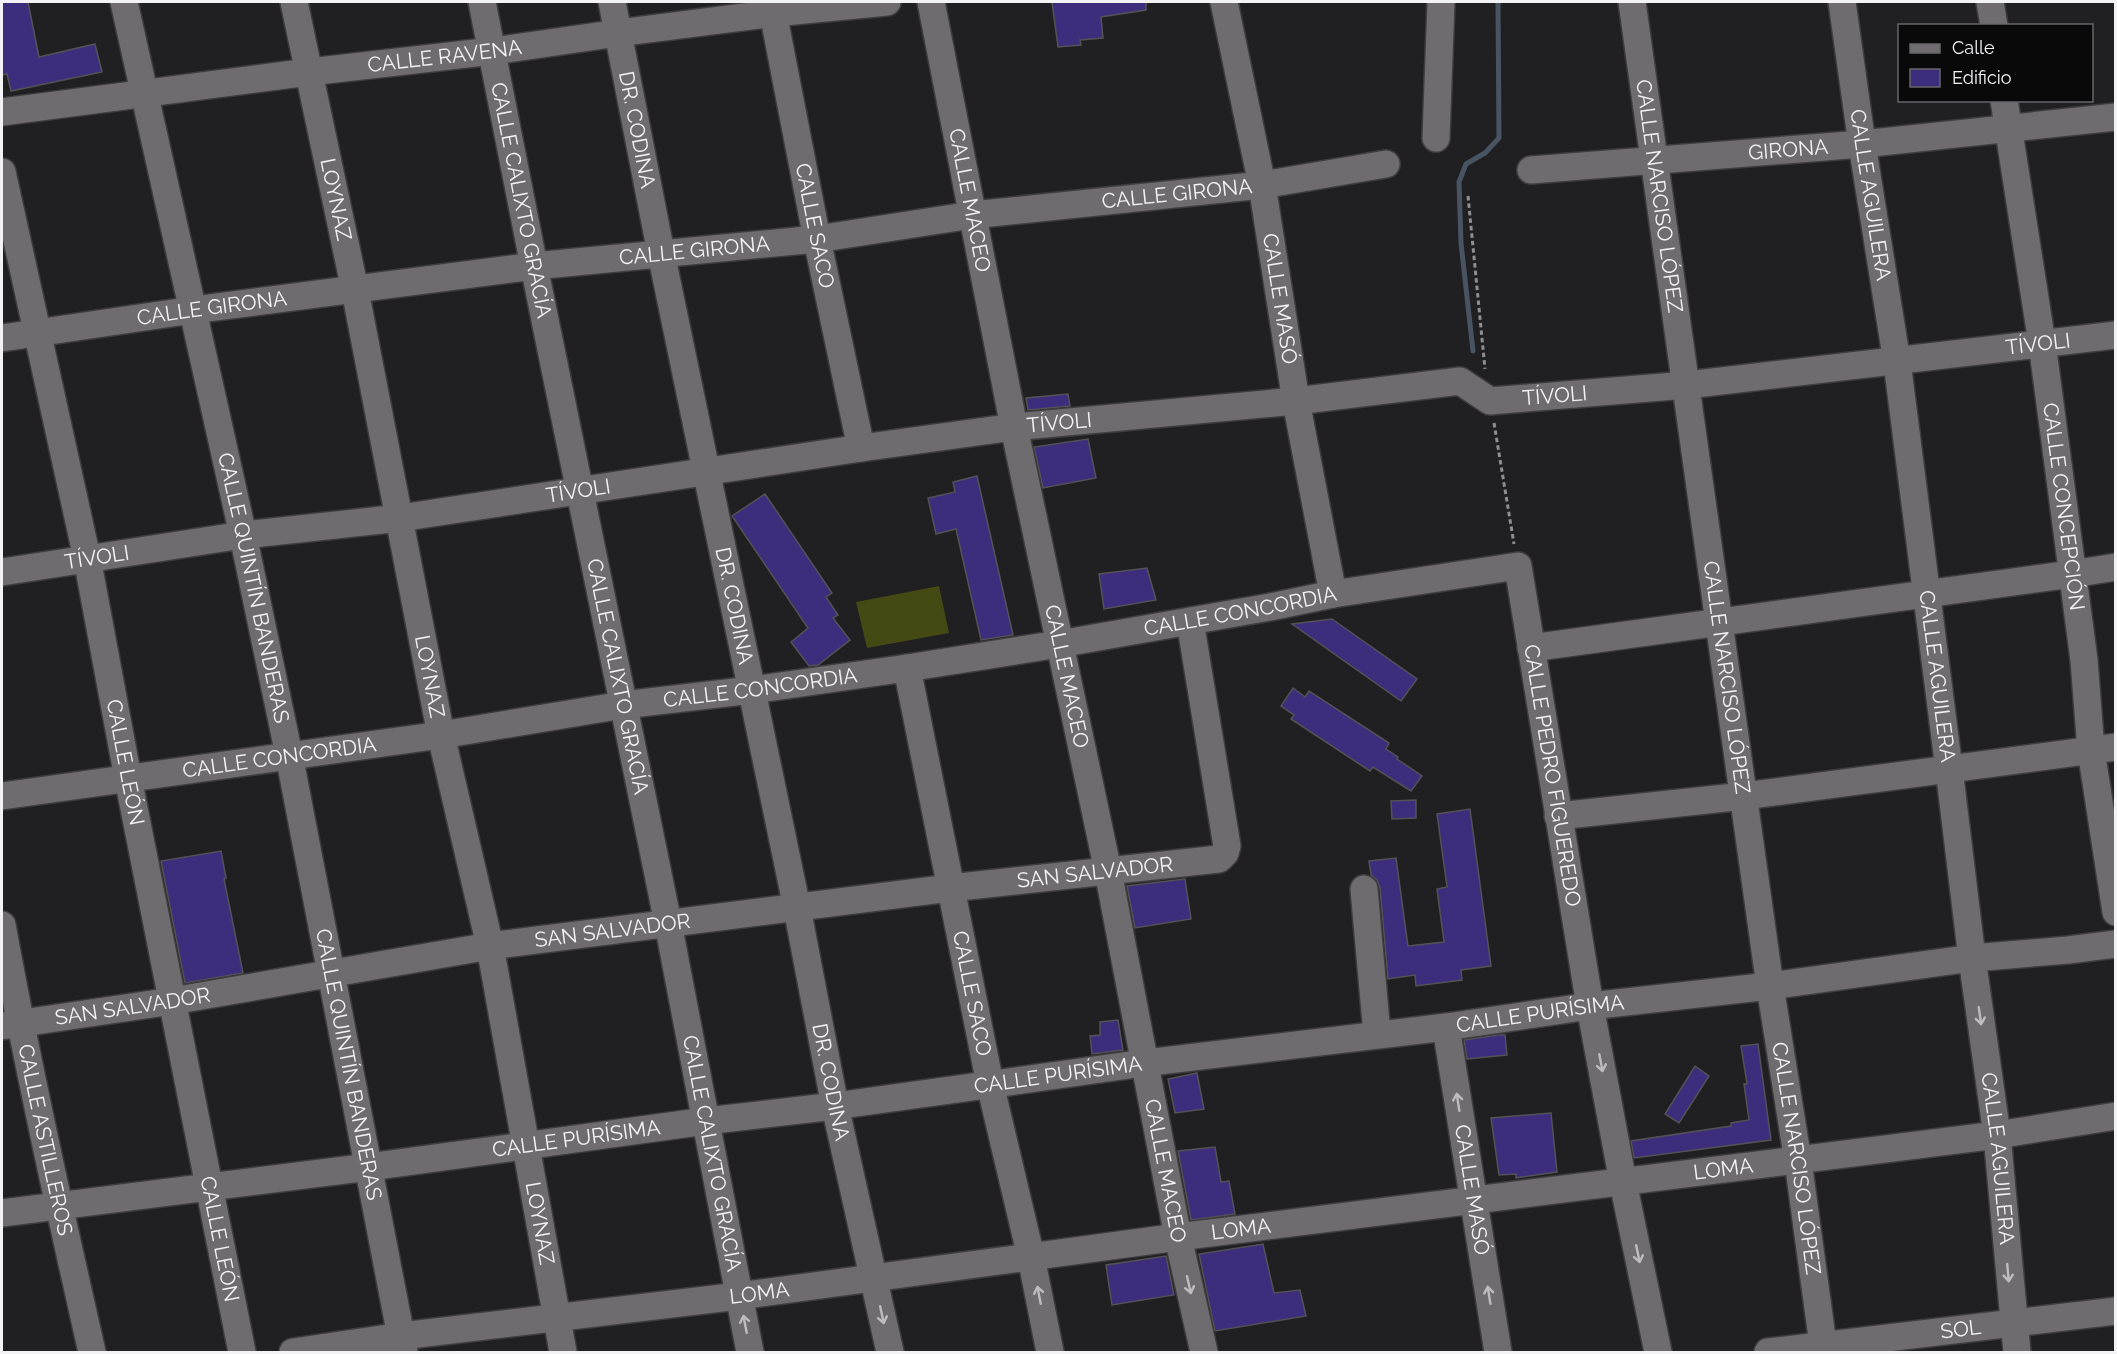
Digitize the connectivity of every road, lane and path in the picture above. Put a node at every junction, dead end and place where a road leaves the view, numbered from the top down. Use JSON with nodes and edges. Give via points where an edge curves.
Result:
{"nodes":[{"id":1,"x":124,"y":2,"type":"edge"},
{"id":2,"x":294,"y":2,"type":"edge"},
{"id":3,"x":482,"y":2,"type":"edge"},
{"id":4,"x":612,"y":2,"type":"edge"},
{"id":5,"x":887,"y":2,"type":"edge"},
{"id":6,"x":931,"y":2,"type":"edge"},
{"id":7,"x":1224,"y":2,"type":"edge"},
{"id":8,"x":1441,"y":2,"type":"edge"},
{"id":9,"x":1632,"y":2,"type":"edge"},
{"id":10,"x":1842,"y":2,"type":"edge"},
{"id":11,"x":1990,"y":2,"type":"edge"},
{"id":12,"x":772,"y":7,"type":"edge"},
{"id":13,"x":1994,"y":24,"type":"edge"},
{"id":14,"x":618,"y":33,"type":"junction"},
{"id":15,"x":493,"y":51,"type":"junction"},
{"id":16,"x":309,"y":72,"type":"junction"},
{"id":17,"x":144,"y":93,"type":"junction"},
{"id":18,"x":2004,"y":102,"type":"edge"},
{"id":19,"x":2,"y":112,"type":"edge"},
{"id":20,"x":2115,"y":117,"type":"edge"},
{"id":21,"x":2008,"y":128,"type":"junction"},
{"id":22,"x":1436,"y":138,"type":"dead end"},
{"id":23,"x":1862,"y":144,"type":"junction"},
{"id":24,"x":1654,"y":160,"type":"junction"},
{"id":25,"x":1386,"y":164,"type":"dead end"},
{"id":26,"x":1531,"y":170,"type":"dead end"},
{"id":27,"x":2,"y":172,"type":"edge"},
{"id":28,"x":1262,"y":185,"type":"junction"},
{"id":29,"x":1468,"y":196,"type":"dead end"},
{"id":30,"x":972,"y":216,"type":"junction"},
{"id":31,"x":817,"y":239,"type":"junction"},
{"id":32,"x":661,"y":253,"type":"junction"},
{"id":33,"x":534,"y":267,"type":"junction"},
{"id":34,"x":354,"y":290,"type":"junction"},
{"id":35,"x":193,"y":310,"type":"junction"},
{"id":36,"x":38,"y":333,"type":"junction"},
{"id":37,"x":2115,"y":335,"type":"edge"},
{"id":38,"x":2,"y":338,"type":"edge"},
{"id":39,"x":2042,"y":343,"type":"junction"},
{"id":40,"x":1897,"y":362,"type":"junction"},
{"id":41,"x":1687,"y":386,"type":"junction"},
{"id":42,"x":1296,"y":401,"type":"junction"},
{"id":43,"x":1490,"y":401,"type":"junction"},
{"id":44,"x":1014,"y":427,"type":"junction"},
{"id":45,"x":861,"y":448,"type":"junction"},
{"id":46,"x":706,"y":472,"type":"junction"},
{"id":47,"x":580,"y":492,"type":"junction"},
{"id":48,"x":400,"y":518,"type":"junction"},
{"id":49,"x":243,"y":535,"type":"junction"},
{"id":50,"x":87,"y":558,"type":"junction"},
{"id":51,"x":1518,"y":566,"type":"junction"},
{"id":52,"x":2115,"y":567,"type":"edge"},
{"id":53,"x":2,"y":572,"type":"edge"},
{"id":54,"x":2072,"y":574,"type":"junction"},
{"id":55,"x":1333,"y":594,"type":"junction"},
{"id":56,"x":1926,"y":594,"type":"junction"},
{"id":57,"x":1190,"y":621,"type":"junction"},
{"id":58,"x":1719,"y":621,"type":"junction"},
{"id":59,"x":1059,"y":644,"type":"junction"},
{"id":60,"x":1531,"y":648,"type":"junction"},
{"id":61,"x":907,"y":668,"type":"junction"},
{"id":62,"x":752,"y":690,"type":"junction"},
{"id":63,"x":623,"y":705,"type":"junction"},
{"id":64,"x":441,"y":735,"type":"junction"},
{"id":65,"x":2103,"y":748,"type":"edge"},
{"id":66,"x":289,"y":755,"type":"junction"},
{"id":67,"x":1949,"y":769,"type":"junction"},
{"id":68,"x":128,"y":778,"type":"junction"},
{"id":69,"x":2,"y":796,"type":"edge"},
{"id":70,"x":1744,"y":796,"type":"junction"},
{"id":71,"x":1558,"y":816,"type":"junction"},
{"id":72,"x":1108,"y":871,"type":"junction"},
{"id":73,"x":950,"y":888,"type":"junction"},
{"id":74,"x":1364,"y":889,"type":"dead end"},
{"id":75,"x":797,"y":908,"type":"junction"},
{"id":76,"x":2115,"y":912,"type":"edge"},
{"id":77,"x":668,"y":923,"type":"junction"},
{"id":78,"x":2,"y":925,"type":"edge"},
{"id":79,"x":2115,"y":944,"type":"edge"},
{"id":80,"x":490,"y":946,"type":"junction"},
{"id":81,"x":1972,"y":958,"type":"junction"},
{"id":82,"x":330,"y":974,"type":"junction"},
{"id":83,"x":1770,"y":986,"type":"junction"},
{"id":84,"x":172,"y":1001,"type":"junction"},
{"id":85,"x":1590,"y":1006,"type":"junction"},
{"id":86,"x":11,"y":1024,"type":"edge"},
{"id":87,"x":1446,"y":1027,"type":"junction"},
{"id":88,"x":1377,"y":1034,"type":"junction"},
{"id":89,"x":1144,"y":1064,"type":"junction"},
{"id":90,"x":990,"y":1083,"type":"junction"},
{"id":91,"x":835,"y":1106,"type":"junction"},
{"id":92,"x":2115,"y":1116,"type":"edge"},
{"id":93,"x":706,"y":1120,"type":"junction"},
{"id":94,"x":1997,"y":1135,"type":"junction"},
{"id":95,"x":524,"y":1144,"type":"junction"},
{"id":96,"x":1798,"y":1161,"type":"junction"},
{"id":97,"x":369,"y":1167,"type":"junction"},
{"id":98,"x":1623,"y":1182,"type":"junction"},
{"id":99,"x":210,"y":1186,"type":"junction"},
{"id":100,"x":1474,"y":1200,"type":"junction"},
{"id":101,"x":58,"y":1206,"type":"junction"},
{"id":102,"x":2,"y":1213,"type":"edge"},
{"id":103,"x":1178,"y":1237,"type":"junction"},
{"id":104,"x":1031,"y":1257,"type":"junction"},
{"id":105,"x":874,"y":1277,"type":"junction"},
{"id":106,"x":739,"y":1296,"type":"junction"},
{"id":107,"x":2115,"y":1311,"type":"edge"},
{"id":108,"x":557,"y":1317,"type":"junction"},
{"id":109,"x":2013,"y":1323,"type":"junction"},
{"id":110,"x":402,"y":1344,"type":"edge"},
{"id":111,"x":1824,"y":1349,"type":"edge"},
{"id":112,"x":92,"y":1353,"type":"edge"},
{"id":113,"x":242,"y":1353,"type":"edge"},
{"id":114,"x":293,"y":1353,"type":"edge"},
{"id":115,"x":563,"y":1353,"type":"edge"},
{"id":116,"x":750,"y":1353,"type":"edge"},
{"id":117,"x":890,"y":1353,"type":"edge"},
{"id":118,"x":1050,"y":1353,"type":"edge"},
{"id":119,"x":1204,"y":1353,"type":"edge"},
{"id":120,"x":1498,"y":1353,"type":"edge"},
{"id":121,"x":1658,"y":1353,"type":"edge"},
{"id":122,"x":1768,"y":1353,"type":"edge"},
{"id":123,"x":2017,"y":1353,"type":"edge"}],
"edges":[{"from":1,"to":17,"type":"street","name":"CALLE QUINTÍN BANDERAS"},
{"from":2,"to":16,"type":"street","name":"LOYNAZ"},
{"from":3,"to":15,"type":"street","name":"CALLE CALIXTO GRACÍA"},
{"from":4,"to":14,"type":"street","name":"DR. CODINA"},
{"from":5,"to":12,"type":"street","name":"CALLE RAVENA"},
{"from":6,"to":30,"type":"street","name":"CALLE MACEO"},
{"from":7,"to":28,"type":"street","name":"CALLE MASÓ"},
{"from":8,"to":22,"type":"street"},
{"from":9,"to":24,"type":"street","name":"CALLE NARCISO LÓPEZ"},
{"from":10,"to":23,"type":"street","name":"CALLE AGUILERA"},
{"from":11,"to":13,"type":"street"},
{"from":12,"to":14,"type":"street","name":"CALLE RAVENA"},
{"from":12,"to":31,"type":"street","name":"CALLE SACO"},
{"from":14,"to":15,"type":"street","name":"CALLE RAVENA"},
{"from":14,"to":32,"type":"street","name":"DR. CODINA"},
{"from":15,"to":16,"type":"street","name":"CALLE RAVENA"},
{"from":15,"to":33,"type":"street","name":"CALLE CALIXTO GRACÍA"},
{"from":16,"to":17,"type":"street","name":"CALLE RAVENA"},
{"from":16,"to":34,"type":"street","name":"LOYNAZ"},
{"from":17,"to":19,"type":"street","name":"CALLE RAVENA"},
{"from":17,"to":35,"type":"street","name":"CALLE QUINTÍN BANDERAS"},
{"from":18,"to":21,"type":"street","name":"CALLE CONCEPCIÓN"},
{"from":20,"to":21,"type":"street","name":"GIRONA"},
{"from":21,"to":23,"type":"street","name":"GIRONA"},
{"from":21,"to":39,"type":"street","name":"CALLE CONCEPCIÓN"},
{"from":23,"to":24,"type":"street","name":"GIRONA"},
{"from":23,"to":40,"type":"street","name":"CALLE AGUILERA"},
{"from":24,"to":26,"type":"street","name":"GIRONA"},
{"from":24,"to":41,"type":"street","name":"CALLE NARCISO LÓPEZ"},
{"from":25,"to":28,"type":"street","name":"CALLE GIRONA"},
{"from":27,"to":36,"type":"street","name":"CALLE LEÓN"},
{"from":28,"to":30,"type":"street","name":"CALLE GIRONA"},
{"from":28,"to":42,"type":"street","name":"CALLE MASÓ"},
{"from":29,"to":43,"type":"path"},
{"from":30,"to":31,"type":"street","name":"CALLE GIRONA"},
{"from":30,"to":44,"type":"street","name":"CALLE MACEO"},
{"from":31,"to":32,"type":"street","name":"CALLE GIRONA"},
{"from":31,"to":45,"type":"street","name":"CALLE SACO"},
{"from":32,"to":33,"type":"street","name":"CALLE GIRONA"},
{"from":32,"to":46,"type":"street","name":"DR. CODINA"},
{"from":33,"to":34,"type":"street","name":"CALLE GIRONA"},
{"from":33,"to":47,"type":"street","name":"CALLE CALIXTO GRACÍA"},
{"from":34,"to":35,"type":"street","name":"CALLE GIRONA"},
{"from":34,"to":48,"type":"street","name":"LOYNAZ"},
{"from":35,"to":36,"type":"street","name":"CALLE GIRONA"},
{"from":35,"to":49,"type":"street","name":"CALLE QUINTÍN BANDERAS"},
{"from":36,"to":38,"type":"street","name":"CALLE GIRONA"},
{"from":36,"to":50,"type":"street","name":"CALLE LEÓN"},
{"from":37,"to":39,"type":"street","name":"TÍVOLI"},
{"from":39,"to":40,"type":"street","name":"TÍVOLI"},
{"from":39,"to":54,"type":"street","name":"CALLE CONCEPCIÓN"},
{"from":40,"to":41,"type":"street","name":"TÍVOLI"},
{"from":40,"to":56,"type":"street","name":"CALLE AGUILERA"},
{"from":41,"to":43,"type":"street","name":"TÍVOLI"},
{"from":41,"to":58,"type":"street","name":"CALLE NARCISO LÓPEZ"},
{"from":42,"to":43,"type":"street","name":"TÍVOLI","via":[[1460,381]]},
{"from":42,"to":44,"type":"street","name":"TÍVOLI"},
{"from":42,"to":55,"type":"street","name":"CALLE MASÓ"},
{"from":43,"to":51,"type":"path"},
{"from":44,"to":45,"type":"street","name":"TÍVOLI"},
{"from":44,"to":59,"type":"street","name":"CALLE MACEO"},
{"from":45,"to":46,"type":"street","name":"TÍVOLI"},
{"from":46,"to":47,"type":"street","name":"TÍVOLI"},
{"from":46,"to":62,"type":"street","name":"DR. CODINA"},
{"from":47,"to":48,"type":"street","name":"TÍVOLI"},
{"from":47,"to":63,"type":"street","name":"CALLE CALIXTO GRACÍA"},
{"from":48,"to":49,"type":"street","name":"TÍVOLI"},
{"from":48,"to":64,"type":"street","name":"LOYNAZ"},
{"from":49,"to":50,"type":"street","name":"TÍVOLI"},
{"from":49,"to":66,"type":"street","name":"CALLE QUINTÍN BANDERAS"},
{"from":50,"to":53,"type":"street","name":"TÍVOLI"},
{"from":50,"to":68,"type":"street","name":"CALLE LEÓN"},
{"from":51,"to":55,"type":"street","name":"CALLE CONCORDIA"},
{"from":51,"to":60,"type":"street","name":"CALLE PEDRO FIGUEREDO"},
{"from":52,"to":54,"type":"street"},
{"from":54,"to":56,"type":"street"},
{"from":54,"to":65,"type":"street","name":"CALLE CONCEPCIÓN","via":[[2084,660]]},
{"from":55,"to":57,"type":"street","name":"CALLE CONCORDIA"},
{"from":56,"to":58,"type":"street"},
{"from":56,"to":67,"type":"street","name":"CALLE AGUILERA"},
{"from":57,"to":59,"type":"street","name":"CALLE CONCORDIA"},
{"from":57,"to":72,"type":"street","name":"SAN SALVADOR","via":[[1227,846],[1225,853],[1219,859]]},
{"from":58,"to":60,"type":"street"},
{"from":58,"to":70,"type":"street","name":"CALLE NARCISO LÓPEZ"},
{"from":59,"to":61,"type":"street","name":"CALLE CONCORDIA"},
{"from":59,"to":72,"type":"street","name":"CALLE MACEO"},
{"from":60,"to":71,"type":"street","name":"CALLE PEDRO FIGUEREDO"},
{"from":61,"to":62,"type":"street","name":"CALLE CONCORDIA"},
{"from":61,"to":73,"type":"street","name":"CALLE SACO"},
{"from":62,"to":63,"type":"street","name":"CALLE CONCORDIA"},
{"from":62,"to":75,"type":"street","name":"DR. CODINA"},
{"from":63,"to":64,"type":"street","name":"CALLE CONCORDIA"},
{"from":63,"to":77,"type":"street","name":"CALLE CALIXTO GRACÍA"},
{"from":64,"to":66,"type":"street","name":"CALLE CONCORDIA"},
{"from":64,"to":80,"type":"street","name":"LOYNAZ"},
{"from":65,"to":67,"type":"street"},
{"from":65,"to":76,"type":"street","name":"CALLE CONCEPCIÓN"},
{"from":66,"to":68,"type":"street","name":"CALLE CONCORDIA"},
{"from":66,"to":82,"type":"street","name":"CALLE QUINTÍN BANDERAS"},
{"from":67,"to":70,"type":"street"},
{"from":67,"to":81,"type":"street","name":"CALLE AGUILERA"},
{"from":68,"to":69,"type":"street","name":"CALLE CONCORDIA"},
{"from":68,"to":84,"type":"street","name":"CALLE LEÓN"},
{"from":70,"to":71,"type":"street"},
{"from":70,"to":83,"type":"street","name":"CALLE NARCISO LÓPEZ"},
{"from":71,"to":85,"type":"street","name":"CALLE PEDRO FIGUEREDO"},
{"from":72,"to":73,"type":"street","name":"SAN SALVADOR"},
{"from":72,"to":89,"type":"street","name":"CALLE MACEO"},
{"from":73,"to":75,"type":"street","name":"SAN SALVADOR"},
{"from":73,"to":90,"type":"street","name":"CALLE SACO"},
{"from":74,"to":88,"type":"street"},
{"from":75,"to":77,"type":"street","name":"SAN SALVADOR"},
{"from":75,"to":91,"type":"street","name":"DR. CODINA"},
{"from":77,"to":80,"type":"street","name":"SAN SALVADOR"},
{"from":77,"to":93,"type":"street","name":"CALLE CALIXTO GRACÍA"},
{"from":78,"to":86,"type":"street","name":"CALLE ASTILLEROS"},
{"from":79,"to":81,"type":"street","name":"CALLE PURÍSIMA"},
{"from":80,"to":82,"type":"street","name":"SAN SALVADOR"},
{"from":80,"to":95,"type":"street","name":"LOYNAZ"},
{"from":81,"to":83,"type":"street","name":"CALLE PURÍSIMA"},
{"from":81,"to":94,"type":"street","name":"CALLE AGUILERA","one_way":true},
{"from":82,"to":84,"type":"street","name":"SAN SALVADOR"},
{"from":82,"to":97,"type":"street","name":"CALLE QUINTÍN BANDERAS"},
{"from":83,"to":85,"type":"street","name":"CALLE PURÍSIMA"},
{"from":83,"to":96,"type":"street","name":"CALLE NARCISO LÓPEZ"},
{"from":84,"to":86,"type":"street","name":"SAN SALVADOR"},
{"from":84,"to":99,"type":"street","name":"CALLE LEÓN"},
{"from":85,"to":87,"type":"street","name":"CALLE PURÍSIMA"},
{"from":85,"to":98,"type":"street","name":"CALLE PEDRO FIGUEREDO","one_way":true},
{"from":86,"to":101,"type":"street","name":"CALLE ASTILLEROS"},
{"from":87,"to":88,"type":"street","name":"CALLE PURÍSIMA"},
{"from":100,"to":87,"type":"street","name":"CALLE MASÓ","one_way":true},
{"from":88,"to":89,"type":"street","name":"CALLE PURÍSIMA"},
{"from":89,"to":90,"type":"street","name":"CALLE PURÍSIMA"},
{"from":89,"to":103,"type":"street","name":"CALLE MACEO"},
{"from":90,"to":91,"type":"street","name":"CALLE PURÍSIMA"},
{"from":90,"to":104,"type":"street","name":"CALLE SACO"},
{"from":91,"to":93,"type":"street","name":"CALLE PURÍSIMA"},
{"from":91,"to":105,"type":"street","name":"DR. CODINA"},
{"from":92,"to":94,"type":"street","name":"LOMA"},
{"from":93,"to":95,"type":"street","name":"CALLE PURÍSIMA"},
{"from":93,"to":106,"type":"street","name":"CALLE CALIXTO GRACÍA"},
{"from":94,"to":96,"type":"street","name":"LOMA"},
{"from":94,"to":109,"type":"street","name":"CALLE AGUILERA","one_way":true},
{"from":95,"to":97,"type":"street","name":"CALLE PURÍSIMA"},
{"from":95,"to":108,"type":"street","name":"LOYNAZ"},
{"from":96,"to":98,"type":"street","name":"LOMA"},
{"from":96,"to":111,"type":"street","name":"CALLE NARCISO LÓPEZ"},
{"from":97,"to":99,"type":"street","name":"CALLE PURÍSIMA"},
{"from":97,"to":110,"type":"street","name":"CALLE QUINTÍN BANDERAS"},
{"from":98,"to":100,"type":"street","name":"LOMA"},
{"from":98,"to":121,"type":"street","name":"CALLE PEDRO FIGUEREDO","one_way":true},
{"from":99,"to":101,"type":"street","name":"CALLE PURÍSIMA"},
{"from":99,"to":113,"type":"street","name":"CALLE LEÓN"},
{"from":100,"to":103,"type":"street","name":"LOMA"},
{"from":120,"to":100,"type":"street","name":"CALLE MASÓ","one_way":true},
{"from":101,"to":102,"type":"street","name":"CALLE PURÍSIMA"},
{"from":101,"to":112,"type":"street","name":"CALLE ASTILLEROS"},
{"from":103,"to":104,"type":"street","name":"LOMA"},
{"from":103,"to":119,"type":"street","name":"CALLE MACEO","one_way":true},
{"from":104,"to":105,"type":"street","name":"LOMA"},
{"from":118,"to":104,"type":"street","name":"CALLE SACO","one_way":true},
{"from":105,"to":106,"type":"street","name":"LOMA"},
{"from":105,"to":117,"type":"street","name":"DR. CODINA","one_way":true},
{"from":106,"to":108,"type":"street","name":"LOMA"},
{"from":116,"to":106,"type":"street","name":"CALLE CALIXTO GRACÍA","one_way":true},
{"from":107,"to":109,"type":"street","name":"SOL"},
{"from":108,"to":110,"type":"street","name":"LOMA"},
{"from":108,"to":115,"type":"street","name":"LOYNAZ"},
{"from":109,"to":111,"type":"street","name":"SOL"},
{"from":109,"to":123,"type":"street","name":"CALLE AGUILERA"},
{"from":110,"to":114,"type":"street","name":"LOMA"},
{"from":111,"to":122,"type":"street","name":"SOL"}]}
